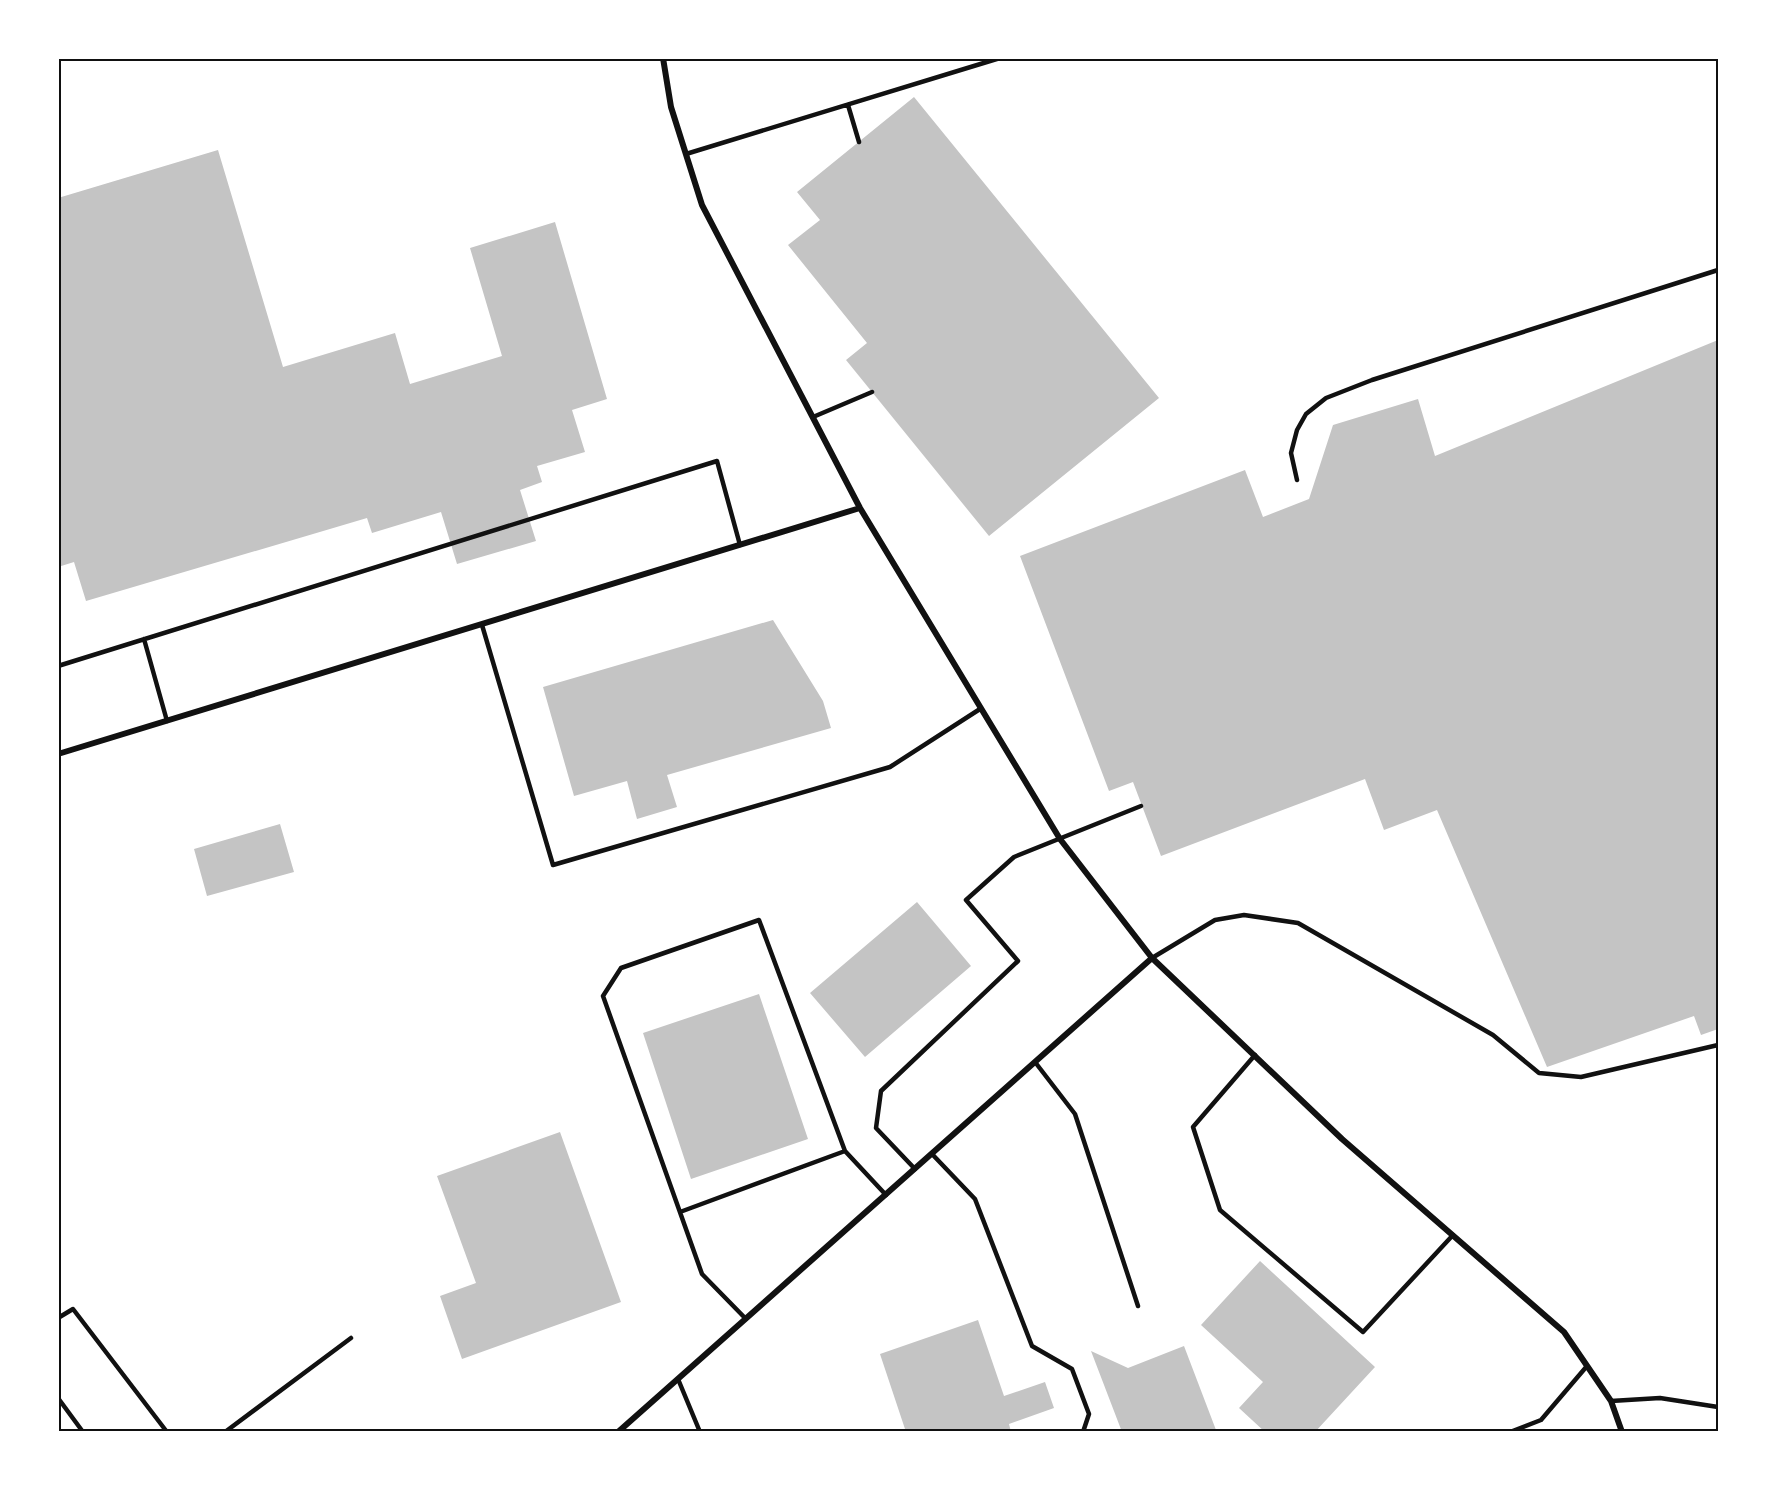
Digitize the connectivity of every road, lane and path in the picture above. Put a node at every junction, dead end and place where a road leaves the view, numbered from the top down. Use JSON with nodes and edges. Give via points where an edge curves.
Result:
{"nodes":[{"id":1,"x":663,"y":58,"type":"edge"},
{"id":2,"x":1000,"y":58,"type":"edge"},
{"id":3,"x":848,"y":105,"type":"junction"},
{"id":4,"x":859,"y":142,"type":"dead end"},
{"id":5,"x":686,"y":154,"type":"junction"},
{"id":6,"x":1719,"y":270,"type":"edge"},
{"id":7,"x":872,"y":392,"type":"dead end"},
{"id":8,"x":813,"y":417,"type":"junction"},
{"id":9,"x":1297,"y":480,"type":"dead end"},
{"id":10,"x":860,"y":508,"type":"junction"},
{"id":11,"x":740,"y":545,"type":"junction"},
{"id":12,"x":482,"y":625,"type":"junction"},
{"id":13,"x":144,"y":639,"type":"junction"},
{"id":14,"x":58,"y":666,"type":"edge"},
{"id":15,"x":980,"y":709,"type":"junction"},
{"id":16,"x":167,"y":721,"type":"junction"},
{"id":17,"x":58,"y":754,"type":"edge"},
{"id":18,"x":1141,"y":806,"type":"dead end"},
{"id":19,"x":1060,"y":839,"type":"junction"},
{"id":20,"x":1152,"y":957,"type":"junction"},
{"id":21,"x":1719,"y":1045,"type":"edge"},
{"id":22,"x":1255,"y":1055,"type":"junction"},
{"id":23,"x":1035,"y":1062,"type":"junction"},
{"id":24,"x":845,"y":1151,"type":"junction"},
{"id":25,"x":932,"y":1154,"type":"junction"},
{"id":26,"x":915,"y":1169,"type":"junction"},
{"id":27,"x":886,"y":1195,"type":"junction"},
{"id":28,"x":680,"y":1212,"type":"junction"},
{"id":29,"x":1453,"y":1235,"type":"junction"},
{"id":30,"x":1138,"y":1306,"type":"dead end"},
{"id":31,"x":58,"y":1318,"type":"edge"},
{"id":32,"x":746,"y":1319,"type":"junction"},
{"id":33,"x":351,"y":1338,"type":"dead end"},
{"id":34,"x":1587,"y":1366,"type":"junction"},
{"id":35,"x":678,"y":1379,"type":"junction"},
{"id":36,"x":58,"y":1398,"type":"edge"},
{"id":37,"x":1611,"y":1401,"type":"junction"},
{"id":38,"x":1719,"y":1407,"type":"edge"},
{"id":39,"x":83,"y":1431,"type":"edge"},
{"id":40,"x":167,"y":1431,"type":"edge"},
{"id":41,"x":225,"y":1431,"type":"edge"},
{"id":42,"x":618,"y":1431,"type":"edge"},
{"id":43,"x":700,"y":1431,"type":"edge"},
{"id":44,"x":1083,"y":1431,"type":"edge"},
{"id":45,"x":1510,"y":1431,"type":"edge"},
{"id":46,"x":1622,"y":1431,"type":"edge"}],
"edges":[{"from":1,"to":5,"type":"street","via":[[671,107]]},
{"from":2,"to":3,"type":"lane"},
{"from":3,"to":4,"type":"lane"},
{"from":3,"to":5,"type":"lane"},
{"from":5,"to":8,"type":"street","via":[[702,205]]},
{"from":6,"to":9,"type":"lane","via":[[1326,398],[1306,414],[1298,430],[1291,453]]},
{"from":7,"to":8,"type":"lane"},
{"from":8,"to":10,"type":"street"},
{"from":10,"to":11,"type":"street"},
{"from":10,"to":15,"type":"street"},
{"from":11,"to":12,"type":"street"},
{"from":11,"to":13,"type":"lane","via":[[717,461]]},
{"from":12,"to":15,"type":"lane","via":[[553,865],[890,768]]},
{"from":12,"to":16,"type":"street"},
{"from":13,"to":14,"type":"lane"},
{"from":13,"to":16,"type":"lane"},
{"from":15,"to":19,"type":"street"},
{"from":16,"to":17,"type":"street"},
{"from":18,"to":19,"type":"lane"},
{"from":19,"to":20,"type":"street"},
{"from":19,"to":26,"type":"lane","via":[[1014,857],[966,900],[1018,961],[881,1091],[876,1128]]},
{"from":20,"to":21,"type":"lane","via":[[1215,920],[1244,915],[1298,923],[1493,1035],[1539,1073],[1581,1077]]},
{"from":20,"to":22,"type":"street"},
{"from":20,"to":23,"type":"street"},
{"from":22,"to":29,"type":"street"},
{"from":22,"to":29,"type":"lane","via":[[1193,1127],[1220,1210],[1364,1332]]},
{"from":23,"to":25,"type":"street"},
{"from":23,"to":30,"type":"lane","via":[[1075,1114]]},
{"from":24,"to":27,"type":"lane"},
{"from":24,"to":28,"type":"lane"},
{"from":24,"to":28,"type":"lane","via":[[759,920],[621,968],[603,996]]},
{"from":25,"to":26,"type":"street"},
{"from":25,"to":44,"type":"lane","via":[[975,1199],[1032,1346],[1072,1369],[1089,1414]]},
{"from":26,"to":27,"type":"street"},
{"from":27,"to":32,"type":"street"},
{"from":28,"to":32,"type":"lane","via":[[702,1274]]},
{"from":29,"to":34,"type":"street","via":[[1564,1332]]},
{"from":31,"to":40,"type":"lane","via":[[73,1309]]},
{"from":32,"to":35,"type":"street"},
{"from":33,"to":41,"type":"lane"},
{"from":34,"to":37,"type":"street"},
{"from":34,"to":45,"type":"lane","via":[[1541,1420]]},
{"from":35,"to":42,"type":"street"},
{"from":35,"to":43,"type":"lane"},
{"from":36,"to":39,"type":"lane"},
{"from":37,"to":38,"type":"lane","via":[[1660,1398]]},
{"from":37,"to":46,"type":"street"}]}
